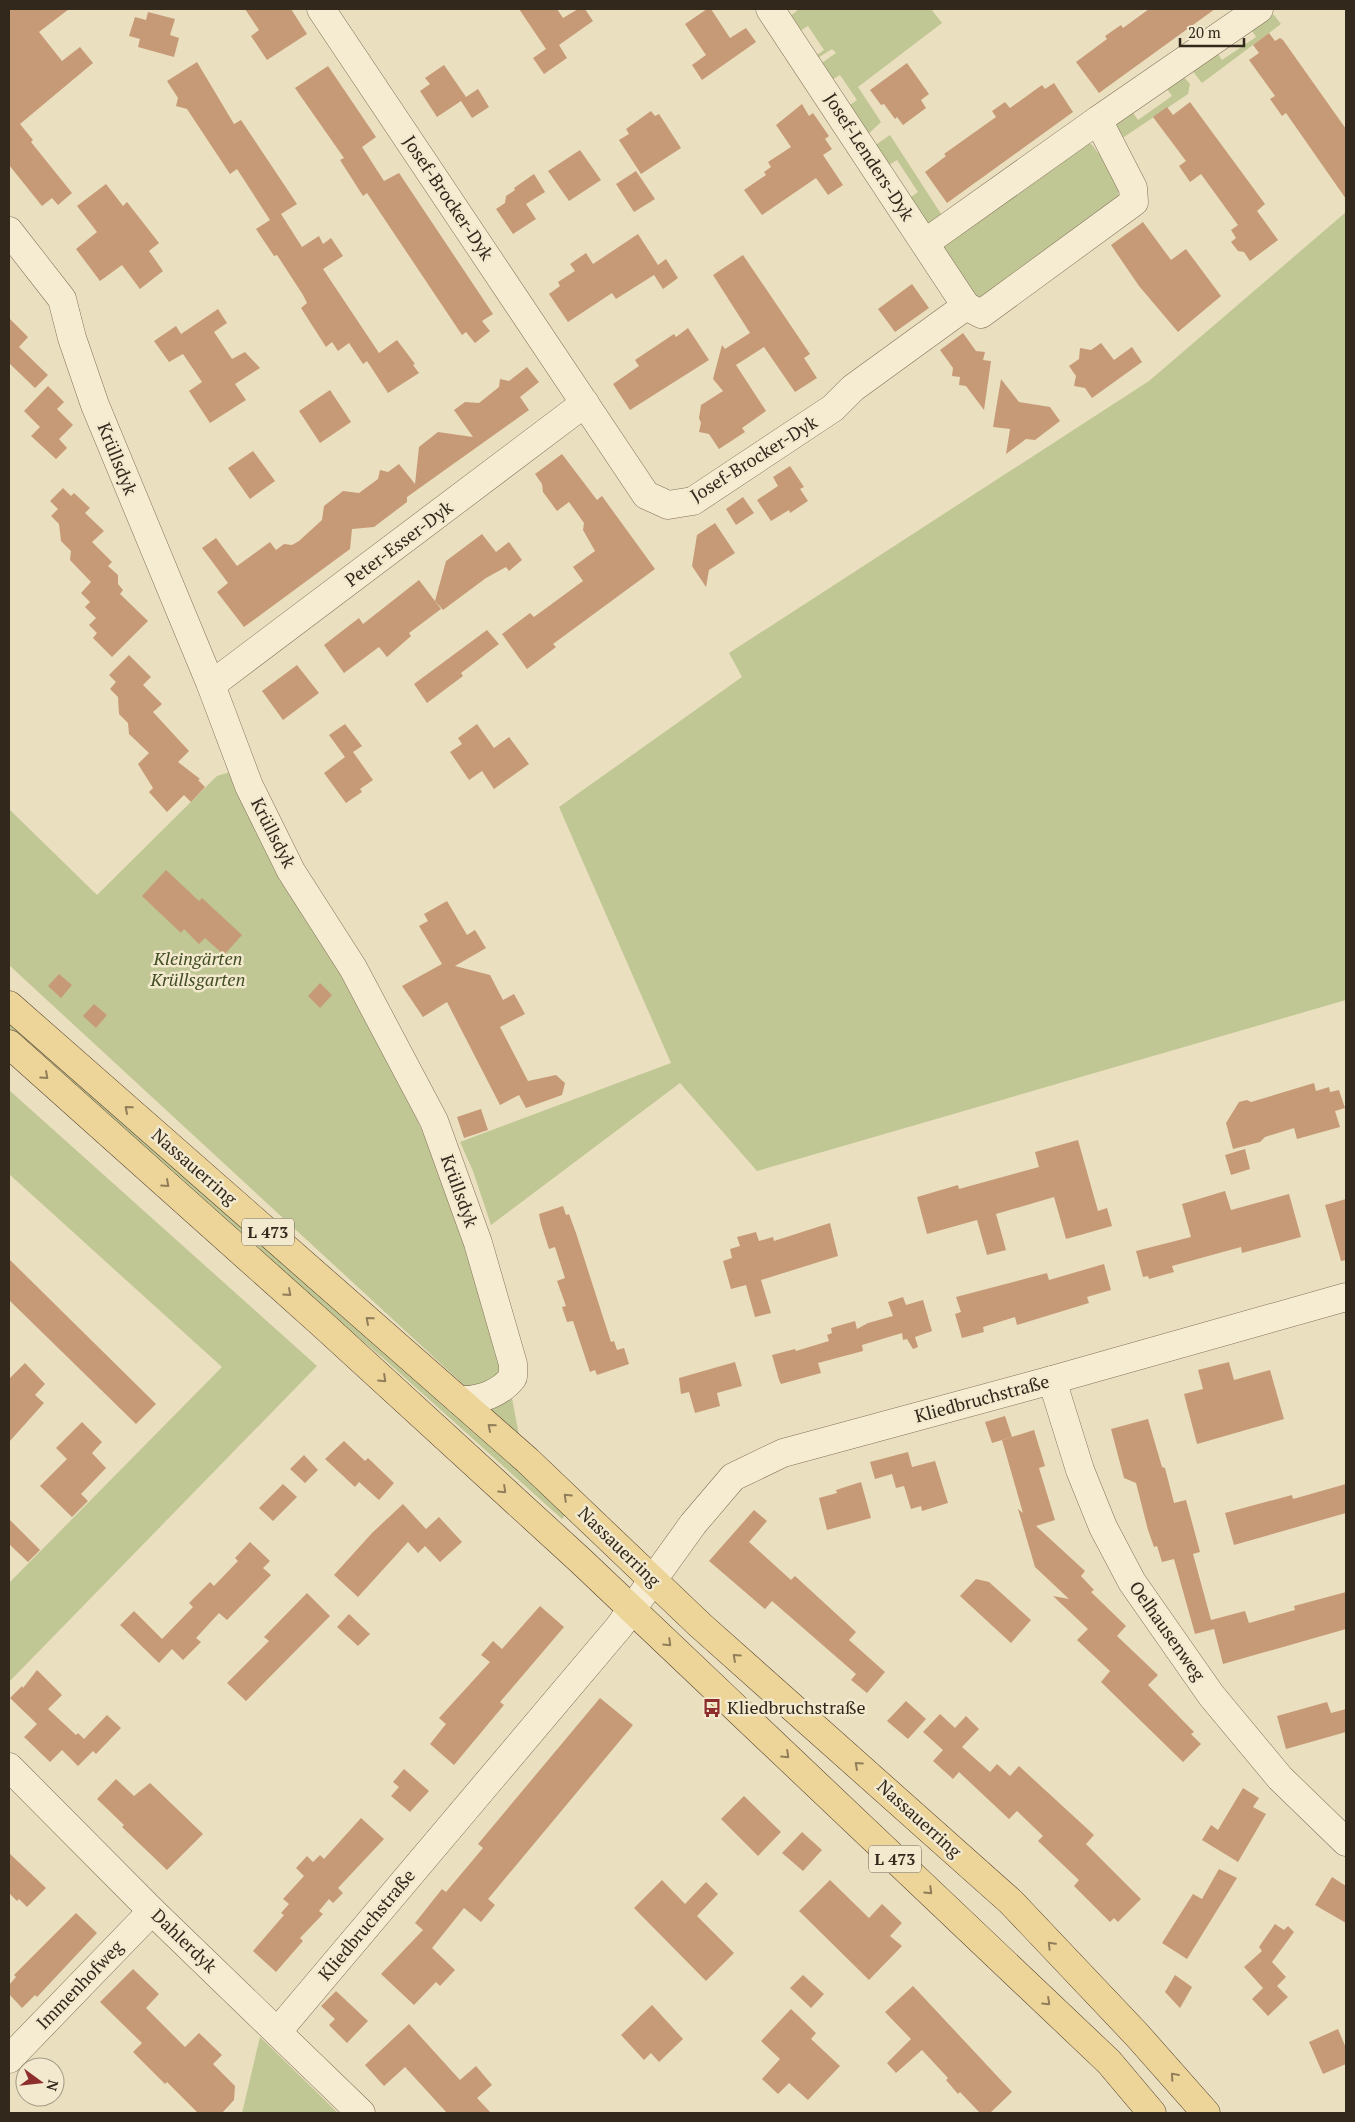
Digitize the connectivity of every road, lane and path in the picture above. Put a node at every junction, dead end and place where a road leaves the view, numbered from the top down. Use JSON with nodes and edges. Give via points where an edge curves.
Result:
{"nodes":[{"id":1,"x":321,"y":9,"type":"edge"},
{"id":2,"x":770,"y":9,"type":"edge"},
{"id":3,"x":1259,"y":9,"type":"edge"},
{"id":4,"x":1098,"y":120,"type":"junction"},
{"id":5,"x":9,"y":231,"type":"edge"},
{"id":6,"x":925,"y":243,"type":"junction"},
{"id":7,"x":966,"y":306,"type":"junction"},
{"id":8,"x":586,"y":403,"type":"junction"},
{"id":9,"x":211,"y":685,"type":"junction"},
{"id":10,"x":9,"y":1005,"type":"edge"},
{"id":11,"x":9,"y":1044,"type":"edge"},
{"id":12,"x":1346,"y":1297,"type":"edge"},
{"id":13,"x":1052,"y":1380,"type":"junction"},
{"id":14,"x":459,"y":1400,"type":"junction"},
{"id":15,"x":653,"y":1579,"type":"junction"},
{"id":16,"x":633,"y":1609,"type":"junction"},
{"id":17,"x":9,"y":1767,"type":"edge"},
{"id":18,"x":1346,"y":1842,"type":"edge"},
{"id":19,"x":152,"y":1911,"type":"junction"},
{"id":20,"x":278,"y":2031,"type":"junction"},
{"id":21,"x":9,"y":2059,"type":"edge"},
{"id":22,"x":361,"y":2113,"type":"edge"},
{"id":23,"x":1152,"y":2113,"type":"edge"},
{"id":24,"x":1206,"y":2113,"type":"edge"}],
"edges":[{"from":1,"to":8,"type":"street","name":"Josef-Brocker-Dyk"},
{"from":2,"to":6,"type":"street","name":"Josef-Lenders-Dyk"},
{"from":3,"to":4,"type":"street"},
{"from":4,"to":6,"type":"street"},
{"from":4,"to":7,"type":"street","via":[[1133,188],[1134,202],[980,314]]},
{"from":5,"to":9,"type":"street","name":"Krüllsdyk","via":[[62,299],[95,405]]},
{"from":6,"to":7,"type":"street","name":"Josef-Lenders-Dyk"},
{"from":7,"to":8,"type":"street","name":"Josef-Brocker-Dyk","via":[[853,388],[833,408],[693,501],[668,505],[646,495]]},
{"from":8,"to":9,"type":"street","name":"Peter-Esser-Dyk"},
{"from":9,"to":14,"type":"street","name":"Krüllsdyk","via":[[249,786],[292,871],[353,968],[434,1121],[478,1243],[513,1364],[513,1377],[504,1389],[470,1400]]},
{"from":14,"to":10,"type":"main road","name":"Nassauerring","number":"L 473","one_way":true},
{"from":11,"to":16,"type":"main road","name":"Nassauerring","number":"L 473","one_way":true,"via":[[321,1323]]},
{"from":12,"to":13,"type":"street","name":"Kliedbruchstraße"},
{"from":13,"to":15,"type":"street","name":"Kliedbruchstraße","via":[[782,1452],[733,1476]]},
{"from":13,"to":18,"type":"street","name":"Oelhausenweg","via":[[1099,1519],[1132,1582],[1224,1710],[1280,1778]]},
{"from":15,"to":14,"type":"main road","name":"Nassauerring","number":"L 473","one_way":true},
{"from":15,"to":16,"type":"street","name":"Kliedbruchstraße"},
{"from":24,"to":15,"type":"main road","name":"Nassauerring","number":"L 473","one_way":true,"via":[[1011,1902],[709,1633]]},
{"from":16,"to":20,"type":"street","name":"Kliedbruchstraße"},
{"from":16,"to":23,"type":"main road","name":"Nassauerring","number":"L 473","one_way":true,"via":[[1109,2062]]},
{"from":17,"to":19,"type":"street","name":"Dahlerdyk"},
{"from":19,"to":20,"type":"street","name":"Dahlerdyk"},
{"from":19,"to":21,"type":"street","name":"Immenhofweg"},
{"from":20,"to":22,"type":"street","name":"Dahlerdyk"}]}
